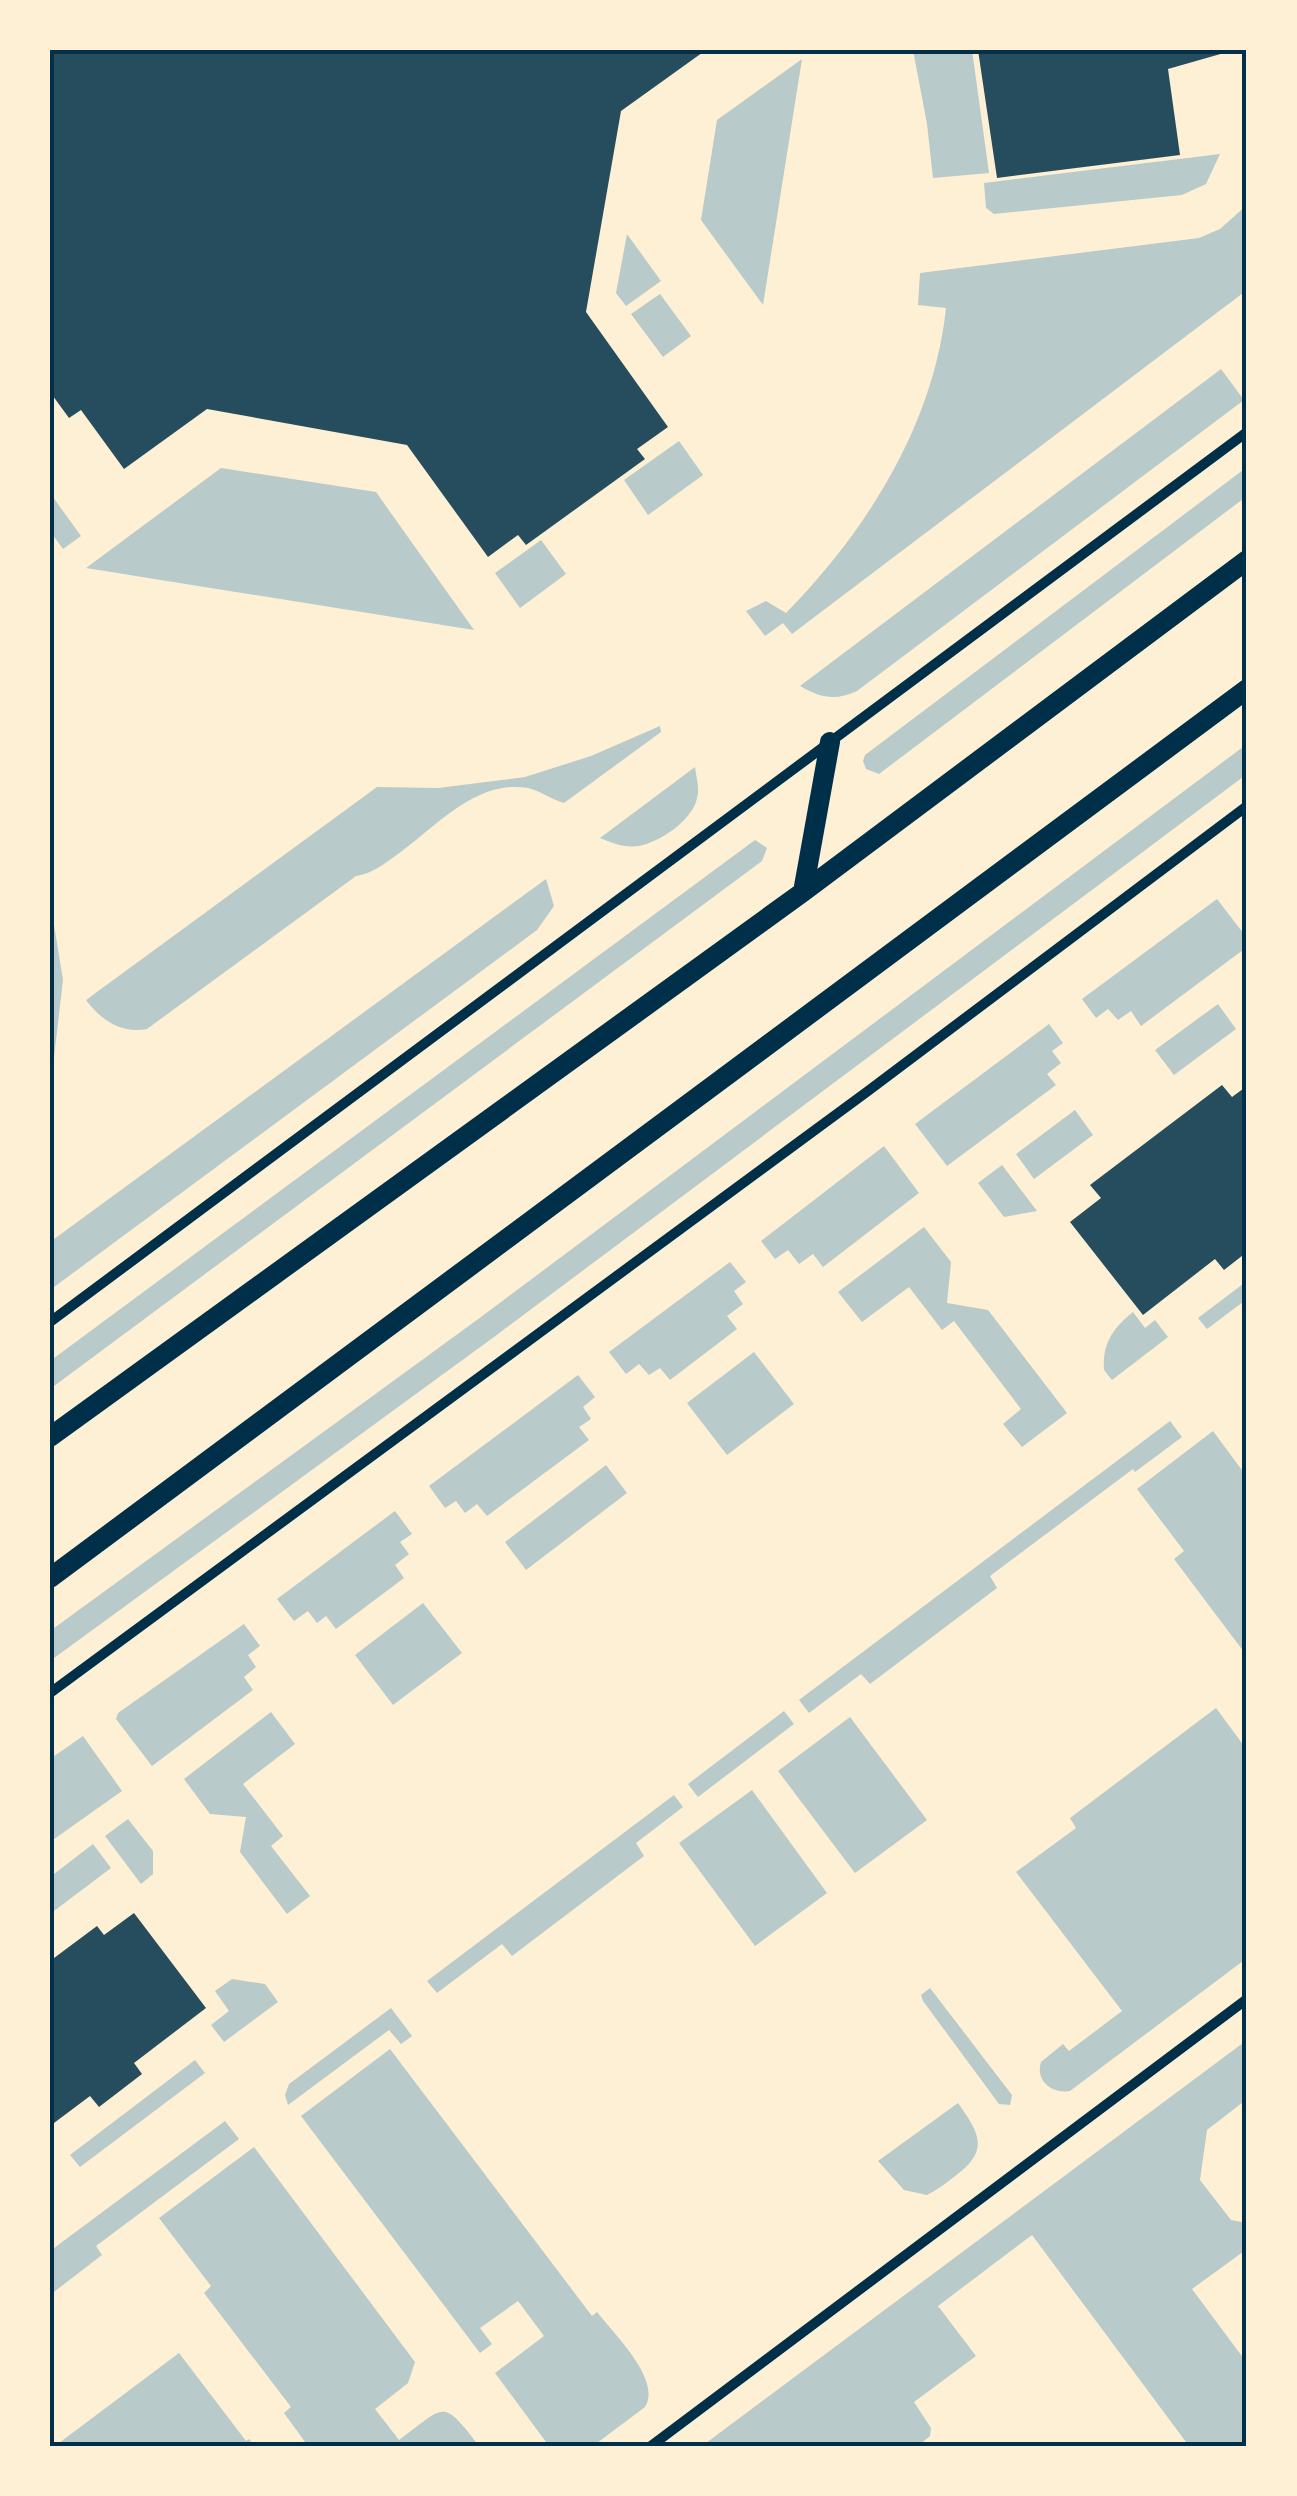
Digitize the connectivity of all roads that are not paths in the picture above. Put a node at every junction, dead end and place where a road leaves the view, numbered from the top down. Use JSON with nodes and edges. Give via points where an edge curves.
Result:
{"nodes":[{"id":1,"x":1247,"y":432,"type":"edge"},
{"id":2,"x":1247,"y":560,"type":"edge"},
{"id":3,"x":1247,"y":689,"type":"edge"},
{"id":4,"x":830,"y":742,"type":"junction"},
{"id":5,"x":1247,"y":806,"type":"edge"},
{"id":6,"x":804,"y":892,"type":"junction"},
{"id":7,"x":50,"y":1322,"type":"edge"},
{"id":8,"x":50,"y":1437,"type":"edge"},
{"id":9,"x":50,"y":1578,"type":"edge"},
{"id":10,"x":50,"y":1694,"type":"edge"},
{"id":11,"x":1247,"y":1999,"type":"edge"},
{"id":12,"x":651,"y":2446,"type":"edge"}],
"edges":[{"from":1,"to":4,"type":"street"},
{"from":2,"to":6,"type":"main road"},
{"from":3,"to":9,"type":"main road"},
{"from":4,"to":6,"type":"main road"},
{"from":4,"to":7,"type":"street"},
{"from":5,"to":10,"type":"street"},
{"from":6,"to":8,"type":"main road"},
{"from":11,"to":12,"type":"street"}]}
